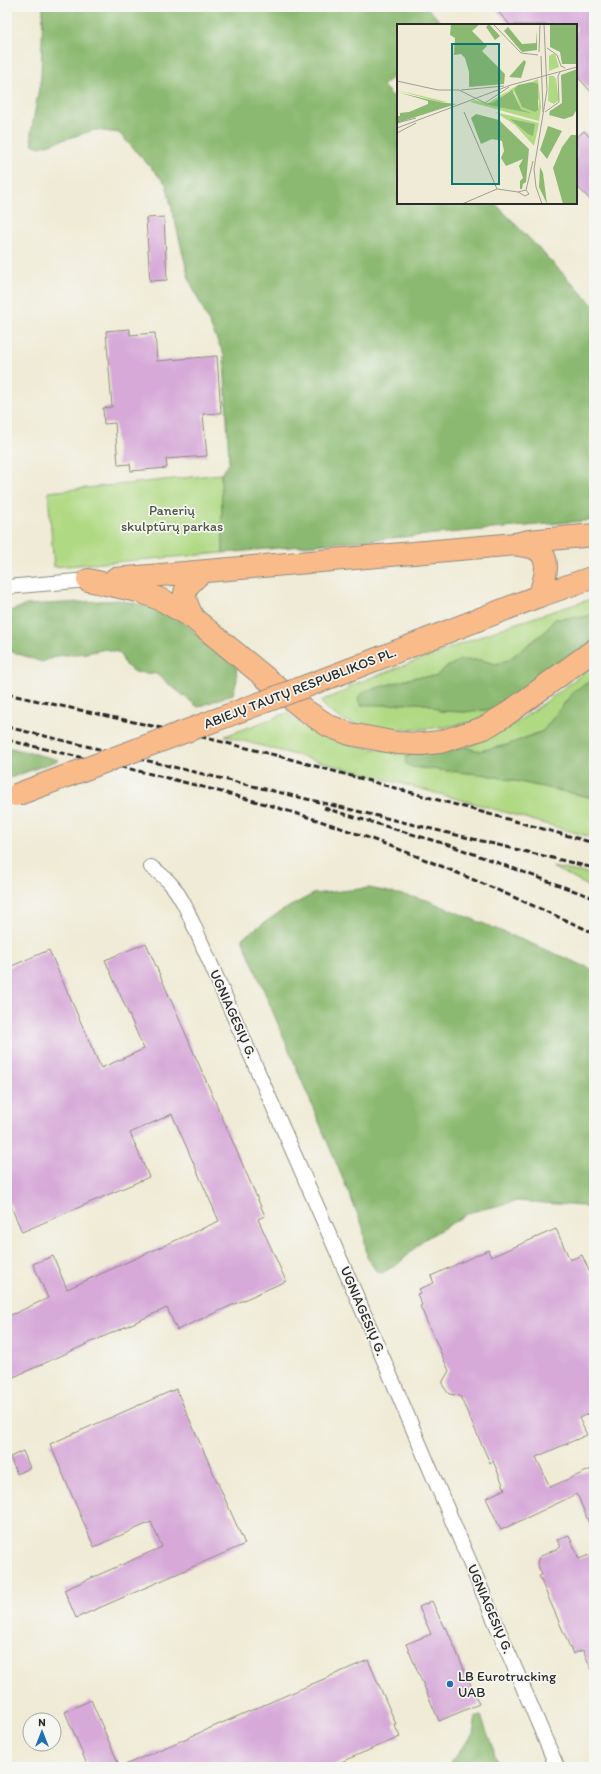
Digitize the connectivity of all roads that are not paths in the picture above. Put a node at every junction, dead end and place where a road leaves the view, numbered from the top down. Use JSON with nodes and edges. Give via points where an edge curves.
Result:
{"nodes":[{"id":1,"x":594,"y":535,"type":"edge"},
{"id":2,"x":516,"y":544,"type":"junction"},
{"id":3,"x":202,"y":572,"type":"junction"},
{"id":4,"x":594,"y":577,"type":"edge"},
{"id":5,"x":88,"y":580,"type":"junction"},
{"id":6,"x":7,"y":588,"type":"edge"},
{"id":7,"x":539,"y":596,"type":"junction"},
{"id":8,"x":193,"y":618,"type":"junction"},
{"id":9,"x":594,"y":650,"type":"edge"},
{"id":10,"x":11,"y":797,"type":"edge"},
{"id":11,"x":152,"y":867,"type":"dead end"},
{"id":12,"x":557,"y":1767,"type":"edge"}],
"edges":[{"from":1,"to":2,"type":"highway"},
{"from":2,"to":3,"type":"highway"},
{"from":2,"to":7,"type":"highway","via":[[536,548],[544,556],[546,572]]},
{"from":3,"to":5,"type":"highway"},
{"from":3,"to":8,"type":"highway","via":[[188,585],[185,594],[186,604]]},
{"from":4,"to":7,"type":"highway","name":"ABIEJŲ TAUTŲ RESPUBLIKOS PL."},
{"from":5,"to":6,"type":"street"},
{"from":5,"to":8,"type":"highway","via":[[142,592]]},
{"from":7,"to":10,"type":"highway","name":"ABIEJŲ TAUTŲ RESPUBLIKOS PL.","bridge":true},
{"from":8,"to":9,"type":"highway","via":[[329,726],[350,734],[397,743],[440,742],[484,728]]},
{"from":11,"to":12,"type":"street","name":"UGNIAGESIŲ G.","via":[[166,877],[177,890],[187,910],[359,1302]]}]}
